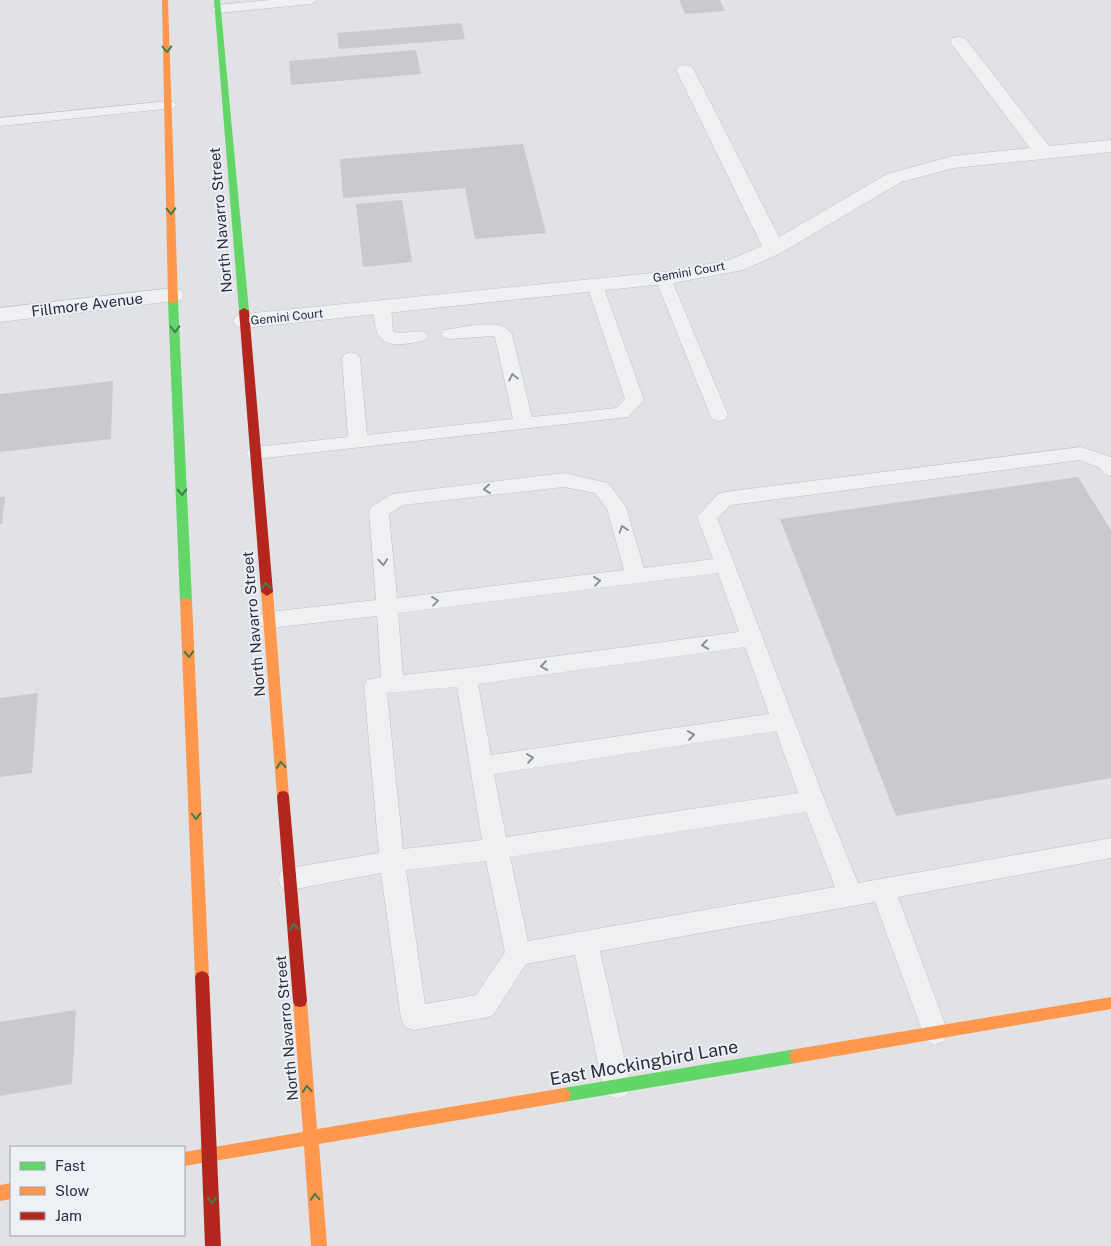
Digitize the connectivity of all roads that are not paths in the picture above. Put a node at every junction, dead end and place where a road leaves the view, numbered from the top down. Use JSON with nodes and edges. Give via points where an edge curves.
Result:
{"nodes":[{"id":1,"x":165,"y":0,"type":"edge"},
{"id":2,"x":311,"y":0,"type":"edge"},
{"id":3,"x":263,"y":2,"type":"edge"},
{"id":4,"x":217,"y":4,"type":"edge"},
{"id":5,"x":959,"y":42,"type":"dead end"},
{"id":6,"x":685,"y":70,"type":"dead end"},
{"id":7,"x":169,"y":105,"type":"junction"},
{"id":8,"x":0,"y":122,"type":"edge"},
{"id":9,"x":1111,"y":146,"type":"edge"},
{"id":10,"x":1044,"y":153,"type":"junction"},
{"id":11,"x":774,"y":249,"type":"junction"},
{"id":12,"x":663,"y":278,"type":"junction"},
{"id":13,"x":595,"y":285,"type":"junction"},
{"id":14,"x":173,"y":295,"type":"junction"},
{"id":15,"x":382,"y":307,"type":"junction"},
{"id":16,"x":0,"y":315,"type":"edge"},
{"id":17,"x":244,"y":321,"type":"junction"},
{"id":18,"x":450,"y":334,"type":"dead end"},
{"id":19,"x":419,"y":336,"type":"dead end"},
{"id":20,"x":351,"y":358,"type":"dead end"},
{"id":21,"x":719,"y":415,"type":"dead end"},
{"id":22,"x":524,"y":424,"type":"junction"},
{"id":23,"x":358,"y":442,"type":"junction"},
{"id":24,"x":256,"y":453,"type":"junction"},
{"id":25,"x":1111,"y":469,"type":"edge"},
{"id":26,"x":726,"y":565,"type":"junction"},
{"id":27,"x":636,"y":576,"type":"junction"},
{"id":28,"x":387,"y":607,"type":"junction"},
{"id":29,"x":269,"y":620,"type":"junction"},
{"id":30,"x":753,"y":638,"type":"junction"},
{"id":31,"x":466,"y":677,"type":"junction"},
{"id":32,"x":392,"y":684,"type":"junction"},
{"id":33,"x":783,"y":721,"type":"junction"},
{"id":34,"x":482,"y":766,"type":"junction"},
{"id":35,"x":812,"y":801,"type":"junction"},
{"id":36,"x":1111,"y":848,"type":"edge"},
{"id":37,"x":496,"y":849,"type":"junction"},
{"id":38,"x":392,"y":861,"type":"junction"},
{"id":39,"x":290,"y":879,"type":"junction"},
{"id":40,"x":882,"y":890,"type":"junction"},
{"id":41,"x":851,"y":895,"type":"junction"},
{"id":42,"x":585,"y":943,"type":"junction"},
{"id":43,"x":518,"y":954,"type":"junction"},
{"id":44,"x":1111,"y":1003,"type":"edge"},
{"id":45,"x":935,"y":1032,"type":"junction"},
{"id":46,"x":617,"y":1086,"type":"junction"},
{"id":47,"x":311,"y":1138,"type":"junction"},
{"id":48,"x":210,"y":1154,"type":"junction"},
{"id":49,"x":185,"y":1159,"type":"edge"},
{"id":50,"x":213,"y":1246,"type":"edge"},
{"id":51,"x":319,"y":1246,"type":"edge"}],
"edges":[{"from":1,"to":7,"type":"main road","one_way":true},
{"from":2,"to":3,"type":"lane"},
{"from":3,"to":4,"type":"lane"},
{"from":4,"to":17,"type":"main road","name":"North Navarro Street"},
{"from":5,"to":10,"type":"street"},
{"from":6,"to":11,"type":"street"},
{"from":7,"to":8,"type":"lane"},
{"from":7,"to":14,"type":"main road","one_way":true},
{"from":9,"to":10,"type":"street","name":"Gemini Court"},
{"from":10,"to":11,"type":"street","name":"Gemini Court","via":[[953,162],[894,178]]},
{"from":11,"to":12,"type":"street","name":"Gemini Court","via":[[735,265]]},
{"from":12,"to":13,"type":"street","name":"Gemini Court"},
{"from":12,"to":21,"type":"lane"},
{"from":13,"to":15,"type":"street","name":"Gemini Court"},
{"from":13,"to":22,"type":"lane","via":[[635,400],[620,413]]},
{"from":14,"to":16,"type":"street","name":"Fillmore Avenue"},
{"from":14,"to":48,"type":"main road","one_way":true},
{"from":15,"to":17,"type":"street","name":"Gemini Court"},
{"from":15,"to":19,"type":"lane","via":[[384,334],[394,338]]},
{"from":17,"to":24,"type":"main road","name":"North Navarro Street"},
{"from":22,"to":18,"type":"lane","one_way":true,"via":[[503,334],[494,330]]},
{"from":20,"to":23,"type":"lane"},
{"from":22,"to":23,"type":"lane"},
{"from":23,"to":24,"type":"lane"},
{"from":29,"to":24,"type":"main road","name":"North Navarro Street","one_way":true},
{"from":25,"to":26,"type":"lane","via":[[1107,463],[1081,453],[724,500],[707,517]]},
{"from":26,"to":27,"type":"lane"},
{"from":26,"to":30,"type":"lane"},
{"from":28,"to":27,"type":"lane","one_way":true},
{"from":27,"to":28,"type":"lane","one_way":true,"via":[[616,507],[601,488],[564,480],[399,499],[379,511]]},
{"from":28,"to":29,"type":"lane"},
{"from":28,"to":32,"type":"lane"},
{"from":39,"to":29,"type":"main road","name":"North Navarro Street","one_way":true},
{"from":30,"to":31,"type":"lane","one_way":true},
{"from":30,"to":33,"type":"lane"},
{"from":31,"to":32,"type":"lane"},
{"from":31,"to":34,"type":"lane"},
{"from":32,"to":38,"type":"lane","via":[[375,686]]},
{"from":34,"to":33,"type":"lane","one_way":true},
{"from":33,"to":35,"type":"lane"},
{"from":34,"to":37,"type":"lane"},
{"from":35,"to":37,"type":"lane"},
{"from":35,"to":41,"type":"lane"},
{"from":36,"to":40,"type":"lane"},
{"from":37,"to":38,"type":"lane"},
{"from":37,"to":43,"type":"lane"},
{"from":38,"to":39,"type":"lane"},
{"from":38,"to":43,"type":"lane","via":[[414,1018],[484,1006]]},
{"from":47,"to":39,"type":"main road","name":"North Navarro Street","one_way":true},
{"from":40,"to":41,"type":"lane"},
{"from":40,"to":45,"type":"lane"},
{"from":41,"to":42,"type":"lane"},
{"from":42,"to":43,"type":"lane"},
{"from":42,"to":46,"type":"lane"},
{"from":44,"to":45,"type":"main road","name":"East Mockingbird Lane"},
{"from":45,"to":46,"type":"main road","name":"East Mockingbird Lane"},
{"from":46,"to":47,"type":"main road","name":"East Mockingbird Lane"},
{"from":47,"to":48,"type":"main road","name":"East Mockingbird Lane"},
{"from":51,"to":47,"type":"main road","name":"North Navarro Street","one_way":true},
{"from":48,"to":49,"type":"main road","name":"East Mockingbird Lane"},
{"from":48,"to":50,"type":"main road","one_way":true}]}
